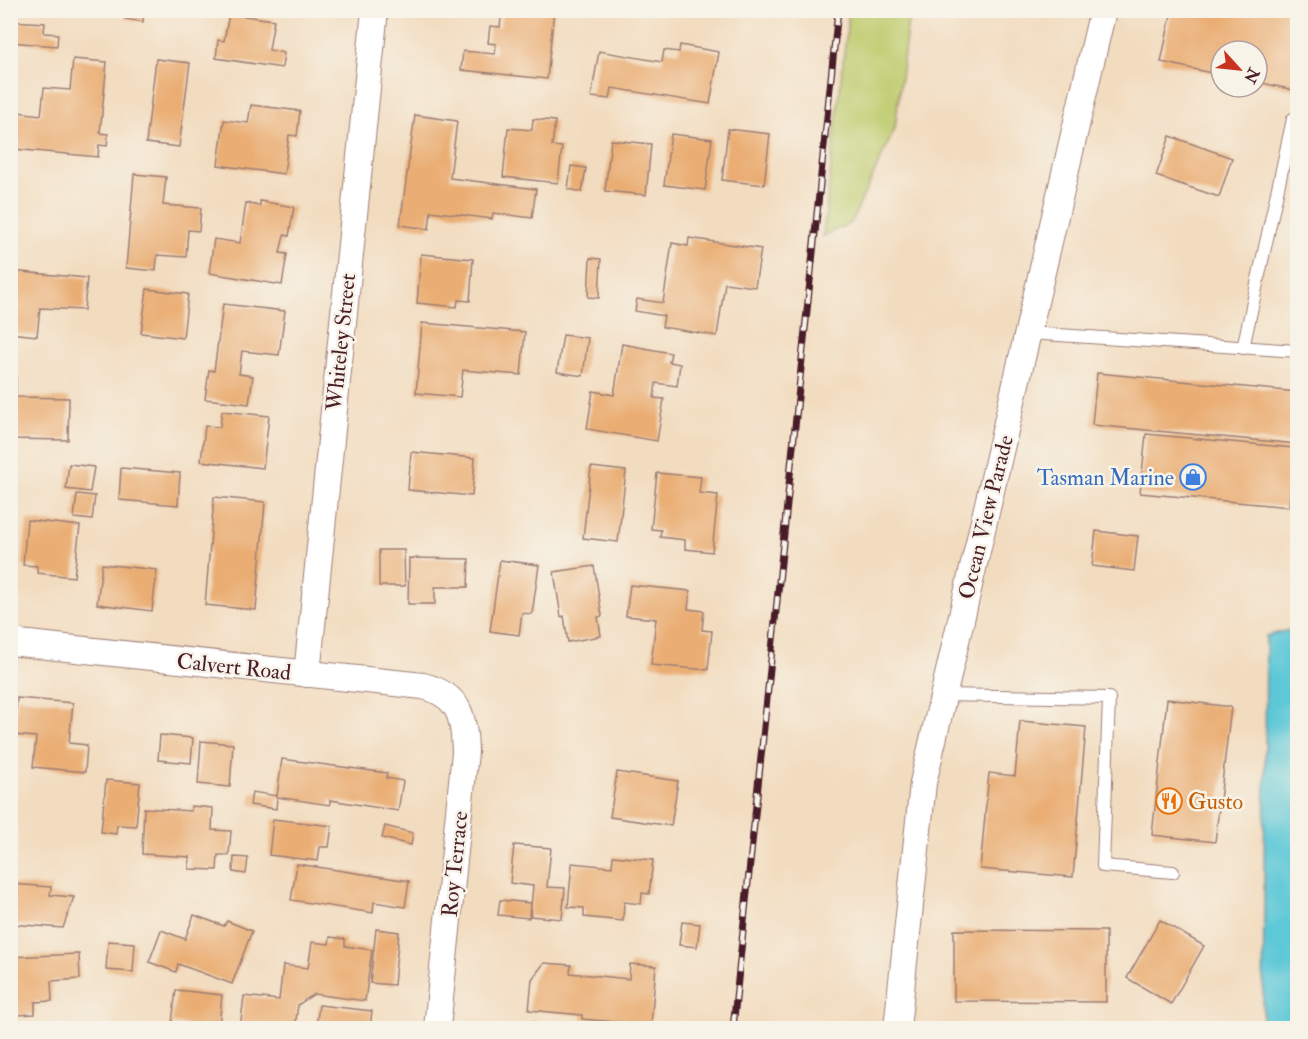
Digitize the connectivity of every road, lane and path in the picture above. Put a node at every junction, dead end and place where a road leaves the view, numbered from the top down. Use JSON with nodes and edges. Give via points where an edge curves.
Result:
{"nodes":[{"id":1,"x":375,"y":10,"type":"edge"},
{"id":2,"x":1103,"y":10,"type":"edge"},
{"id":3,"x":1293,"y":119,"type":"dead end"},
{"id":4,"x":1029,"y":333,"type":"junction"},
{"id":5,"x":1243,"y":348,"type":"junction"},
{"id":6,"x":1298,"y":351,"type":"edge"},
{"id":7,"x":10,"y":642,"type":"edge"},
{"id":8,"x":307,"y":674,"type":"junction"},
{"id":9,"x":942,"y":695,"type":"junction"},
{"id":10,"x":453,"y":702,"type":"joint"},
{"id":11,"x":1173,"y":872,"type":"dead end"},
{"id":12,"x":436,"y":1029,"type":"edge"},
{"id":13,"x":897,"y":1029,"type":"edge"}],
"edges":[{"from":1,"to":8,"type":"street","name":"Whiteley Street"},
{"from":2,"to":4,"type":"street","name":"Ocean View Parade"},
{"from":3,"to":5,"type":"lane"},
{"from":4,"to":5,"type":"lane"},
{"from":4,"to":9,"type":"street","name":"Ocean View Parade"},
{"from":5,"to":6,"type":"lane"},
{"from":7,"to":8,"type":"street","name":"Calvert Road"},
{"from":8,"to":10,"type":"street","name":"Calvert Road","via":[[423,686],[440,690]]},
{"from":9,"to":11,"type":"lane","via":[[1109,698],[1103,866]]},
{"from":9,"to":13,"type":"street","name":"Ocean View Parade","via":[[923,783]]},
{"from":10,"to":12,"type":"street","name":"Roy Terrace","via":[[464,723],[465,752]]}]}
